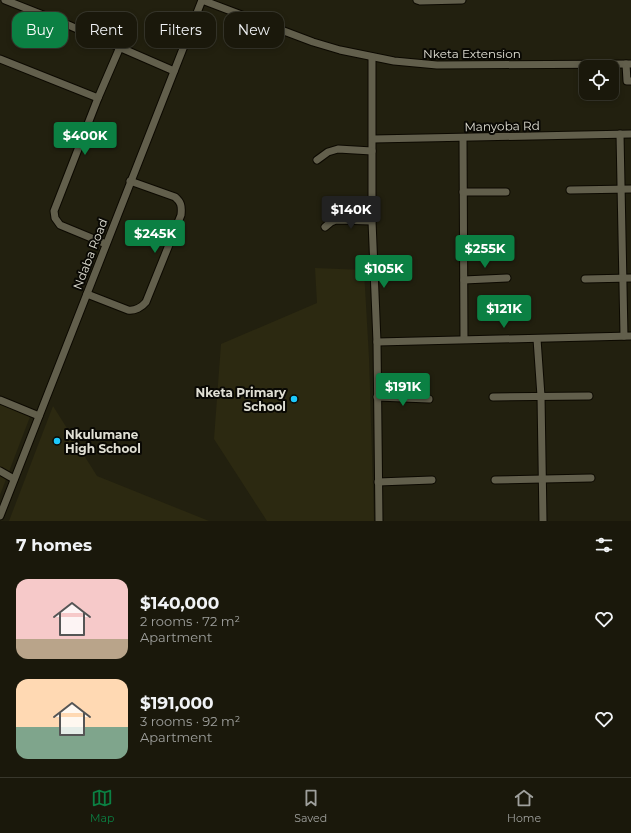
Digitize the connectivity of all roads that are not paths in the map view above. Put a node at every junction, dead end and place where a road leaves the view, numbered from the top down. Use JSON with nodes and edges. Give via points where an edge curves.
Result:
{"nodes":[{"id":1,"x":5,"y":0,"type":"edge"},
{"id":2,"x":202,"y":0,"type":"edge"},
{"id":3,"x":417,"y":0,"type":"edge"},
{"id":4,"x":462,"y":0,"type":"edge"},
{"id":5,"x":76,"y":29,"type":"edge"},
{"id":6,"x":120,"y":48,"type":"edge"},
{"id":7,"x":122,"y":48,"type":"edge"},
{"id":8,"x":372,"y":57,"type":"junction"},
{"id":9,"x":0,"y":59,"type":"edge"},
{"id":10,"x":629,"y":64,"type":"edge"},
{"id":11,"x":174,"y":70,"type":"junction"},
{"id":12,"x":631,"y":82,"type":"edge"},
{"id":13,"x":98,"y":98,"type":"junction"},
{"id":14,"x":620,"y":134,"type":"junction"},
{"id":15,"x":631,"y":134,"type":"edge"},
{"id":16,"x":463,"y":138,"type":"junction"},
{"id":17,"x":373,"y":139,"type":"junction"},
{"id":18,"x":372,"y":151,"type":"junction"},
{"id":19,"x":317,"y":160,"type":"dead end"},
{"id":20,"x":130,"y":181,"type":"junction"},
{"id":21,"x":620,"y":189,"type":"junction"},
{"id":22,"x":631,"y":189,"type":"edge"},
{"id":23,"x":570,"y":190,"type":"dead end"},
{"id":24,"x":463,"y":192,"type":"junction"},
{"id":25,"x":506,"y":192,"type":"dead end"},
{"id":26,"x":372,"y":221,"type":"junction"},
{"id":27,"x":325,"y":227,"type":"dead end"},
{"id":28,"x":106,"y":244,"type":"junction"},
{"id":29,"x":507,"y":278,"type":"dead end"},
{"id":30,"x":622,"y":278,"type":"junction"},
{"id":31,"x":631,"y":278,"type":"edge"},
{"id":32,"x":585,"y":279,"type":"dead end"},
{"id":33,"x":464,"y":280,"type":"junction"},
{"id":34,"x":86,"y":294,"type":"junction"},
{"id":35,"x":628,"y":336,"type":"edge"},
{"id":36,"x":464,"y":339,"type":"junction"},
{"id":37,"x":537,"y":339,"type":"junction"},
{"id":38,"x":376,"y":342,"type":"junction"},
{"id":39,"x":541,"y":396,"type":"junction"},
{"id":40,"x":589,"y":396,"type":"dead end"},
{"id":41,"x":377,"y":397,"type":"junction"},
{"id":42,"x":492,"y":397,"type":"dead end"},
{"id":43,"x":429,"y":399,"type":"dead end"},
{"id":44,"x":0,"y":400,"type":"edge"},
{"id":45,"x":39,"y":416,"type":"junction"},
{"id":46,"x":0,"y":471,"type":"edge"},
{"id":47,"x":14,"y":478,"type":"junction"},
{"id":48,"x":591,"y":478,"type":"dead end"},
{"id":49,"x":432,"y":480,"type":"dead end"},
{"id":50,"x":495,"y":480,"type":"dead end"},
{"id":51,"x":543,"y":480,"type":"junction"},
{"id":52,"x":378,"y":482,"type":"junction"},
{"id":53,"x":0,"y":516,"type":"edge"},
{"id":54,"x":379,"y":521,"type":"edge"},
{"id":55,"x":543,"y":521,"type":"edge"}],
"edges":[{"from":1,"to":5,"type":"street"},
{"from":2,"to":8,"type":"street","name":"Nketa Extension","via":[[313,42]]},
{"from":2,"to":11,"type":"street","name":"Ndaba Road"},
{"from":3,"to":4,"type":"street"},
{"from":6,"to":13,"type":"street"},
{"from":7,"to":11,"type":"street"},
{"from":8,"to":10,"type":"street","name":"Nketa Extension","via":[[437,65]]},
{"from":8,"to":17,"type":"street"},
{"from":9,"to":13,"type":"street"},
{"from":10,"to":12,"type":"street","via":[[627,81]]},
{"from":11,"to":20,"type":"street","name":"Ndaba Road"},
{"from":13,"to":28,"type":"street","via":[[54,214],[60,225]]},
{"from":14,"to":15,"type":"street","name":"Manyoba Rd"},
{"from":14,"to":16,"type":"street","name":"Manyoba Rd"},
{"from":14,"to":21,"type":"street"},
{"from":16,"to":17,"type":"street","name":"Manyoba Rd"},
{"from":16,"to":24,"type":"street"},
{"from":17,"to":18,"type":"street"},
{"from":18,"to":19,"type":"street","via":[[338,149]]},
{"from":18,"to":26,"type":"street"},
{"from":20,"to":28,"type":"street","name":"Ndaba Road"},
{"from":20,"to":34,"type":"street","via":[[175,197],[182,205],[181,215],[144,305],[135,310],[128,310]]},
{"from":21,"to":22,"type":"street"},
{"from":21,"to":23,"type":"street"},
{"from":21,"to":30,"type":"street"},
{"from":24,"to":25,"type":"street"},
{"from":24,"to":33,"type":"street"},
{"from":26,"to":27,"type":"street","via":[[336,220]]},
{"from":26,"to":38,"type":"street"},
{"from":28,"to":34,"type":"street","name":"Ndaba Road"},
{"from":29,"to":33,"type":"street"},
{"from":30,"to":31,"type":"street"},
{"from":30,"to":32,"type":"street"},
{"from":30,"to":35,"type":"street"},
{"from":33,"to":36,"type":"street"},
{"from":34,"to":45,"type":"street","name":"Ndaba Road"},
{"from":35,"to":37,"type":"street"},
{"from":36,"to":37,"type":"street"},
{"from":36,"to":38,"type":"street"},
{"from":37,"to":39,"type":"street"},
{"from":38,"to":41,"type":"street"},
{"from":39,"to":40,"type":"street"},
{"from":39,"to":42,"type":"street"},
{"from":39,"to":51,"type":"street"},
{"from":41,"to":43,"type":"street"},
{"from":41,"to":52,"type":"street"},
{"from":44,"to":45,"type":"street"},
{"from":45,"to":47,"type":"street","name":"Ndaba Road"},
{"from":46,"to":47,"type":"street"},
{"from":47,"to":53,"type":"street","name":"Ndaba Road"},
{"from":48,"to":51,"type":"street"},
{"from":49,"to":52,"type":"street"},
{"from":50,"to":51,"type":"street"},
{"from":51,"to":55,"type":"street"},
{"from":52,"to":54,"type":"street"}]}
